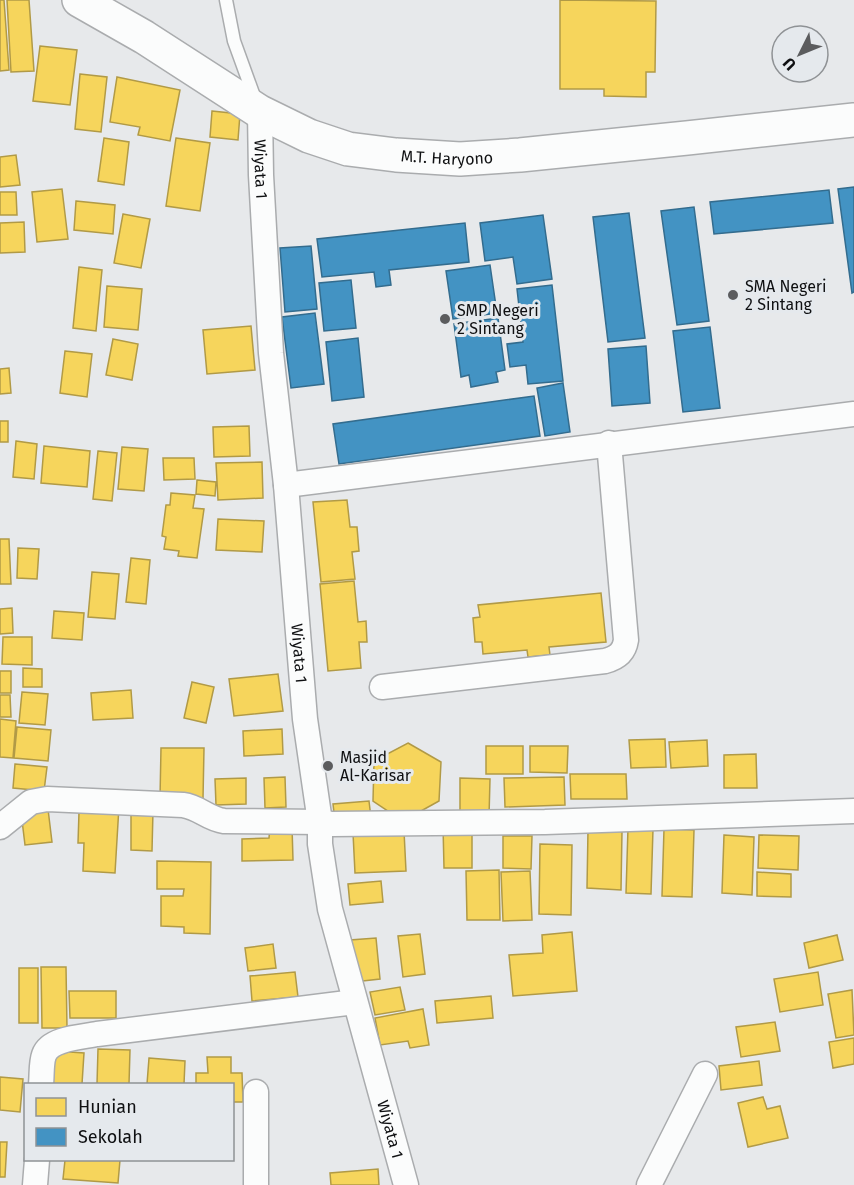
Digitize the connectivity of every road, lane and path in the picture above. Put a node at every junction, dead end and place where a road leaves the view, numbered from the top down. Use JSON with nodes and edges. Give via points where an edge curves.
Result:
{"nodes":[{"id":1,"x":79,"y":0,"type":"edge"},
{"id":2,"x":226,"y":0,"type":"edge"},
{"id":3,"x":260,"y":112,"type":"junction"},
{"id":4,"x":854,"y":120,"type":"edge"},
{"id":5,"x":854,"y":414,"type":"edge"},
{"id":6,"x":609,"y":443,"type":"junction"},
{"id":7,"x":286,"y":485,"type":"junction"},
{"id":8,"x":382,"y":687,"type":"dead end"},
{"id":9,"x":854,"y":811,"type":"edge"},
{"id":10,"x":320,"y":822,"type":"junction"},
{"id":11,"x":0,"y":827,"type":"edge"},
{"id":12,"x":355,"y":1002,"type":"junction"},
{"id":13,"x":705,"y":1074,"type":"dead end"},
{"id":14,"x":41,"y":1083,"type":"edge"},
{"id":15,"x":256,"y":1092,"type":"dead end"},
{"id":16,"x":37,"y":1161,"type":"edge"},
{"id":17,"x":35,"y":1185,"type":"edge"},
{"id":18,"x":256,"y":1185,"type":"edge"},
{"id":19,"x":406,"y":1185,"type":"edge"},
{"id":20,"x":649,"y":1185,"type":"edge"}],
"edges":[{"from":1,"to":3,"type":"highway","name":"M.T. Haryono"},
{"from":2,"to":3,"type":"lane","via":[[234,41]]},
{"from":3,"to":4,"type":"highway","name":"M.T. Haryono","via":[[309,136],[348,149],[460,159]]},
{"from":3,"to":7,"type":"street","name":"Wiyata 1","via":[[271,353]]},
{"from":5,"to":6,"type":"street"},
{"from":6,"to":7,"type":"street"},
{"from":6,"to":8,"type":"street","via":[[626,640],[621,654],[605,661]]},
{"from":7,"to":10,"type":"street","name":"Wiyata 1","via":[[305,720]]},
{"from":9,"to":10,"type":"street","via":[[545,822]]},
{"from":10,"to":11,"type":"street","via":[[224,821],[194,806],[39,799]]},
{"from":10,"to":12,"type":"street","name":"Wiyata 1","via":[[330,909]]},
{"from":12,"to":14,"type":"street","via":[[60,1042],[48,1047],[43,1056]]},
{"from":12,"to":19,"type":"street","name":"Wiyata 1"},
{"from":13,"to":20,"type":"street"},
{"from":15,"to":18,"type":"street"},
{"from":16,"to":17,"type":"street"}]}
